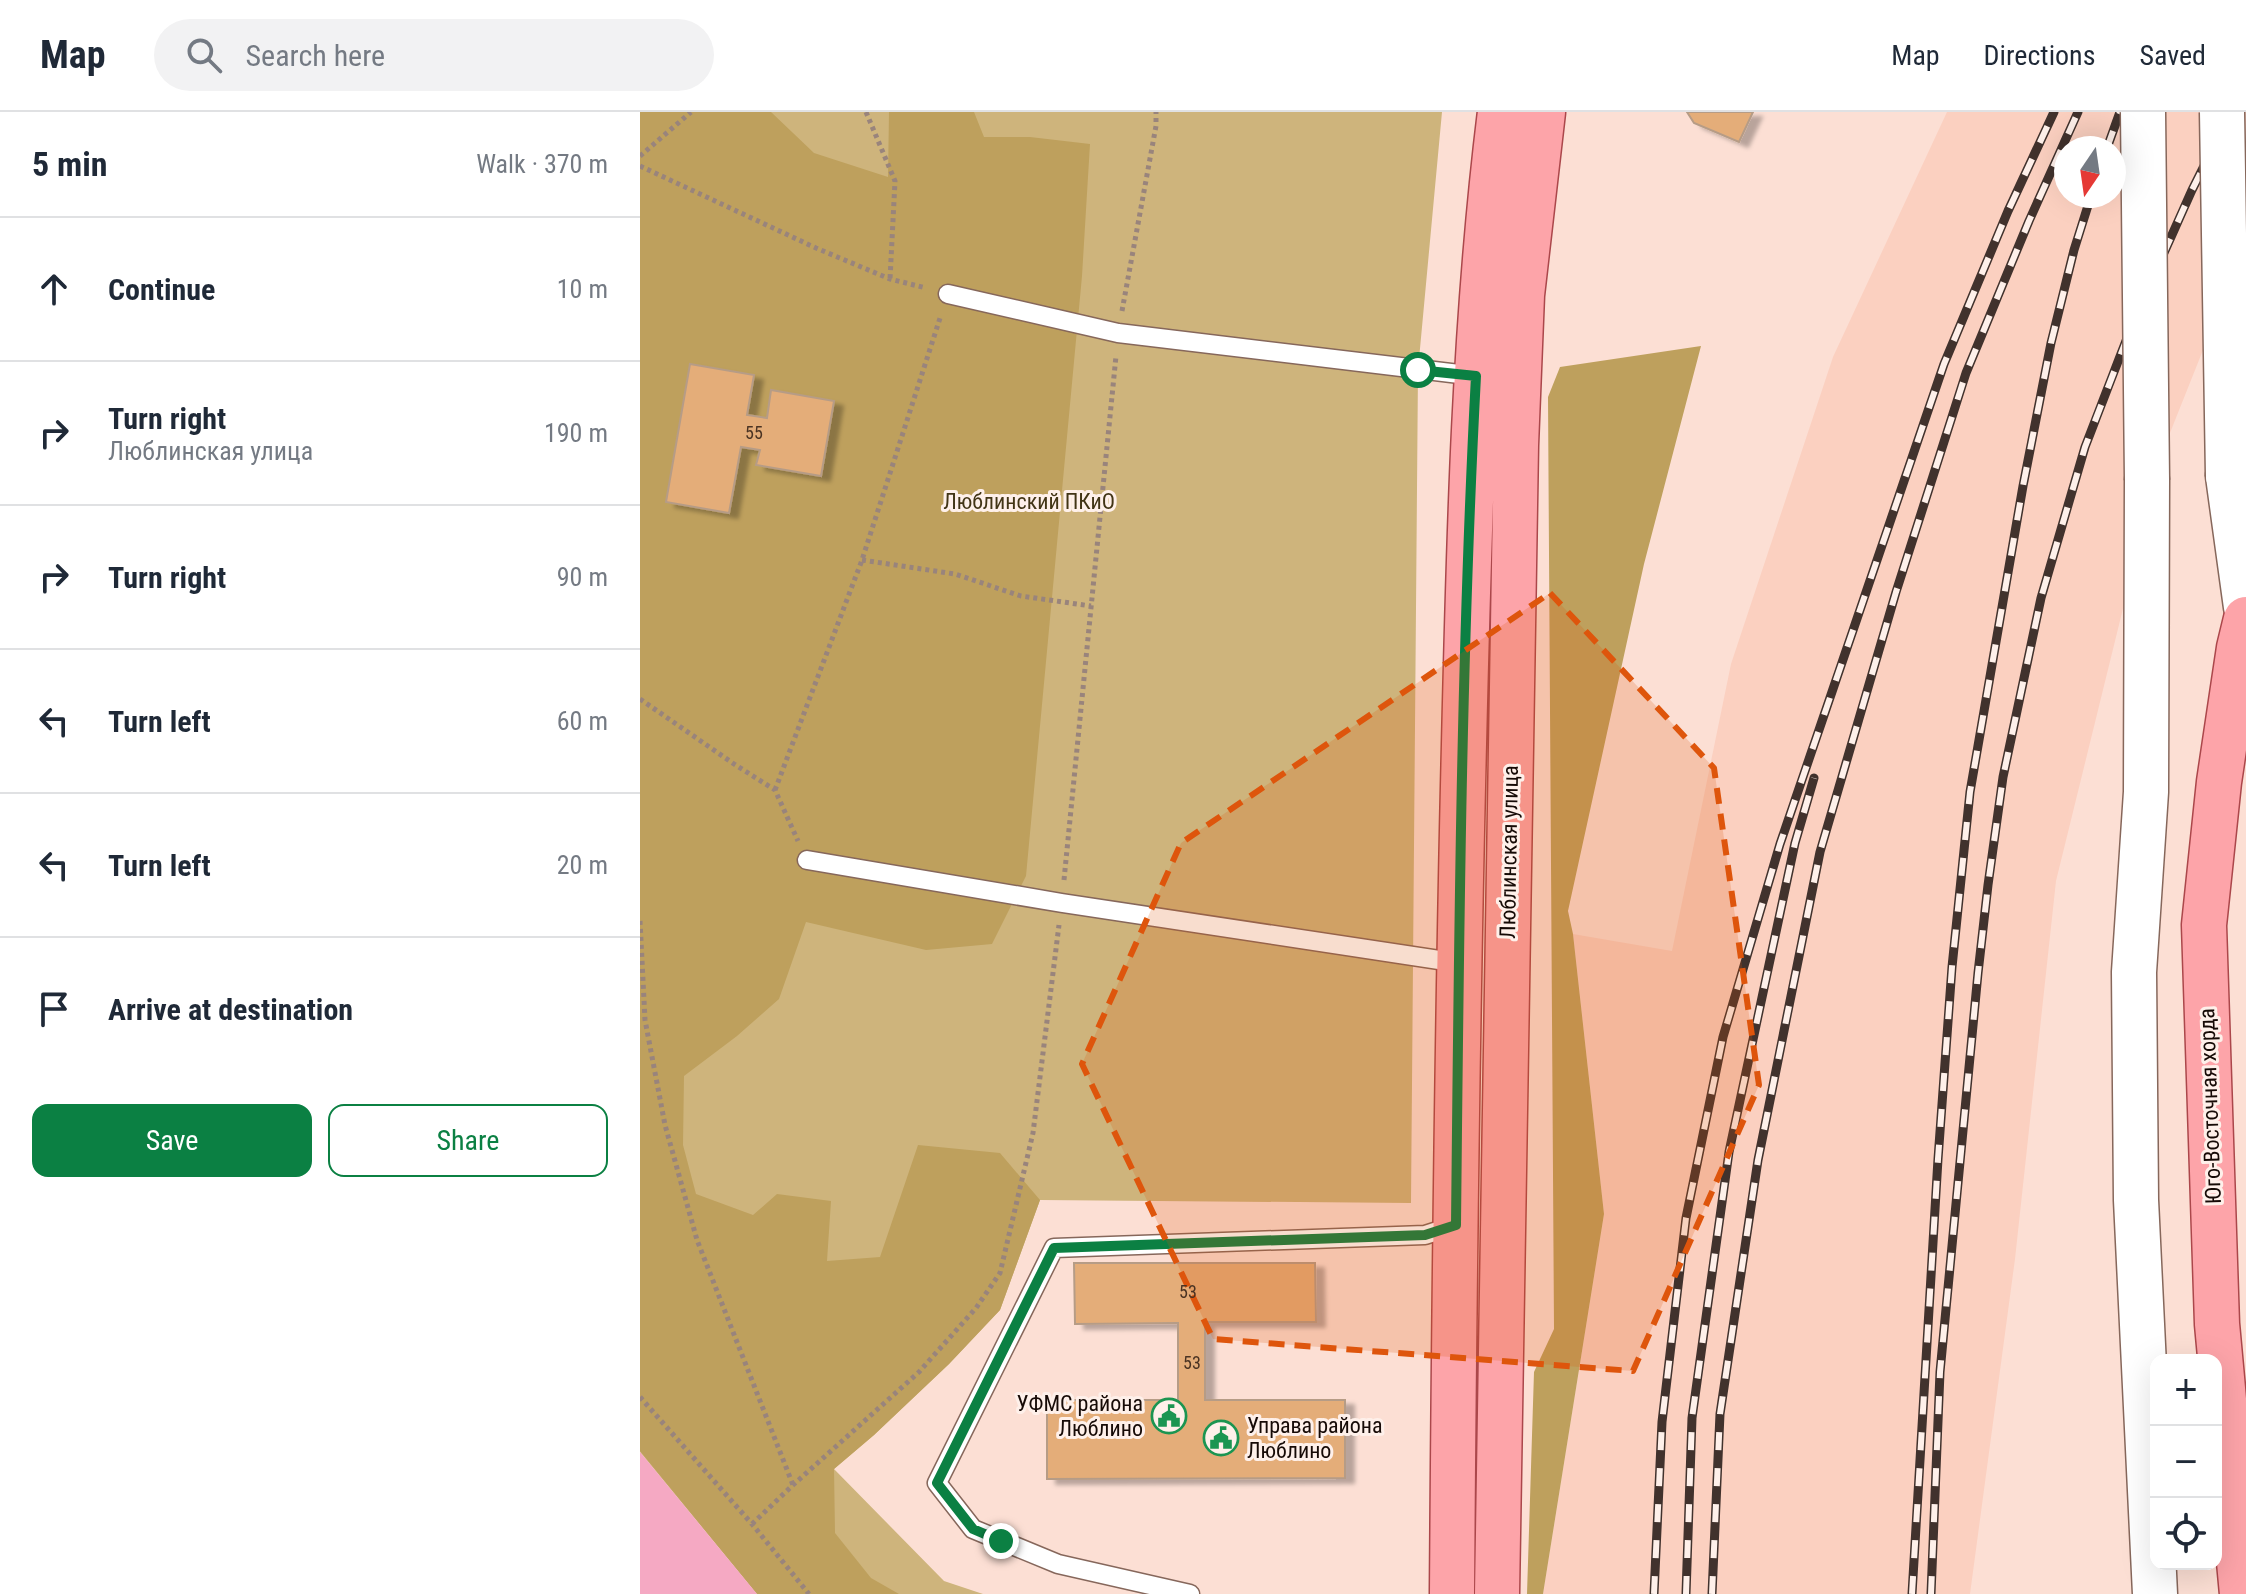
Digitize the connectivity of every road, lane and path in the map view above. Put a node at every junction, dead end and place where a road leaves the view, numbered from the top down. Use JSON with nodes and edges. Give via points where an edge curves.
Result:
{"nodes":[{"id":1,"x":691,"y":112,"type":"edge"},
{"id":2,"x":866,"y":112,"type":"edge"},
{"id":3,"x":1156,"y":112,"type":"edge"},
{"id":4,"x":1500,"y":112,"type":"edge"},
{"id":5,"x":1543,"y":112,"type":"edge"},
{"id":6,"x":2143,"y":112,"type":"edge"},
{"id":7,"x":2222,"y":112,"type":"edge"},
{"id":8,"x":640,"y":156,"type":"edge"},
{"id":9,"x":640,"y":166,"type":"edge"},
{"id":10,"x":890,"y":279,"type":"junction"},
{"id":11,"x":948,"y":294,"type":"junction"},
{"id":12,"x":1118,"y":333,"type":"junction"},
{"id":13,"x":1476,"y":376,"type":"junction"},
{"id":14,"x":862,"y":560,"type":"junction"},
{"id":15,"x":1091,"y":606,"type":"junction"},
{"id":16,"x":2246,"y":607,"type":"edge"},
{"id":17,"x":2246,"y":619,"type":"edge"},
{"id":18,"x":640,"y":699,"type":"edge"},
{"id":19,"x":775,"y":790,"type":"junction"},
{"id":20,"x":807,"y":860,"type":"joint"},
{"id":21,"x":1062,"y":903,"type":"junction"},
{"id":22,"x":640,"y":921,"type":"edge"},
{"id":23,"x":1459,"y":963,"type":"junction"},
{"id":24,"x":1456,"y":1225,"type":"junction"},
{"id":25,"x":640,"y":1397,"type":"edge"},
{"id":26,"x":793,"y":1485,"type":"junction"},
{"id":27,"x":752,"y":1524,"type":"junction"},
{"id":28,"x":809,"y":1594,"type":"edge"},
{"id":29,"x":1190,"y":1594,"type":"edge"},
{"id":30,"x":1452,"y":1594,"type":"edge"},
{"id":31,"x":1497,"y":1594,"type":"edge"},
{"id":32,"x":2155,"y":1594,"type":"edge"},
{"id":33,"x":2242,"y":1594,"type":"edge"}],
"edges":[{"from":1,"to":8,"type":"path"},
{"from":2,"to":10,"type":"path","via":[[895,181]]},
{"from":3,"to":12,"type":"path"},
{"from":4,"to":13,"type":"main road"},
{"from":5,"to":31,"type":"main road","name":"Люблинская улица","via":[[1522,295],[1516,445]]},
{"from":6,"to":32,"type":"main road","bridge":true,"via":[[2146,792],[2134,972],[2136,1200]]},
{"from":7,"to":16,"type":"main road","bridge":true,"via":[[2228,476]]},
{"from":9,"to":10,"type":"path"},
{"from":10,"to":11,"type":"path"},
{"from":11,"to":12,"type":"lane"},
{"from":11,"to":14,"type":"path"},
{"from":12,"to":13,"type":"lane"},
{"from":12,"to":15,"type":"path"},
{"from":13,"to":23,"type":"main road"},
{"from":14,"to":15,"type":"path","via":[[955,574],[1021,596]]},
{"from":14,"to":19,"type":"path"},
{"from":15,"to":21,"type":"path"},
{"from":17,"to":33,"type":"main road","name":"Юго-Восточная хорда","via":[[2219,782],[2204,925],[2217,1324]]},
{"from":18,"to":19,"type":"path"},
{"from":19,"to":20,"type":"path"},
{"from":20,"to":21,"type":"lane"},
{"from":21,"to":23,"type":"lane"},
{"from":21,"to":26,"type":"path","via":[[1033,1133],[1000,1273],[919,1372]]},
{"from":22,"to":26,"type":"path","via":[[645,1020],[665,1125],[697,1240]]},
{"from":23,"to":24,"type":"main road"},
{"from":24,"to":29,"type":"lane","via":[[1425,1235],[1054,1248],[937,1483],[973,1529],[1058,1564]]},
{"from":24,"to":30,"type":"main road"},
{"from":25,"to":27,"type":"path"},
{"from":26,"to":27,"type":"path"},
{"from":27,"to":28,"type":"path"}]}
